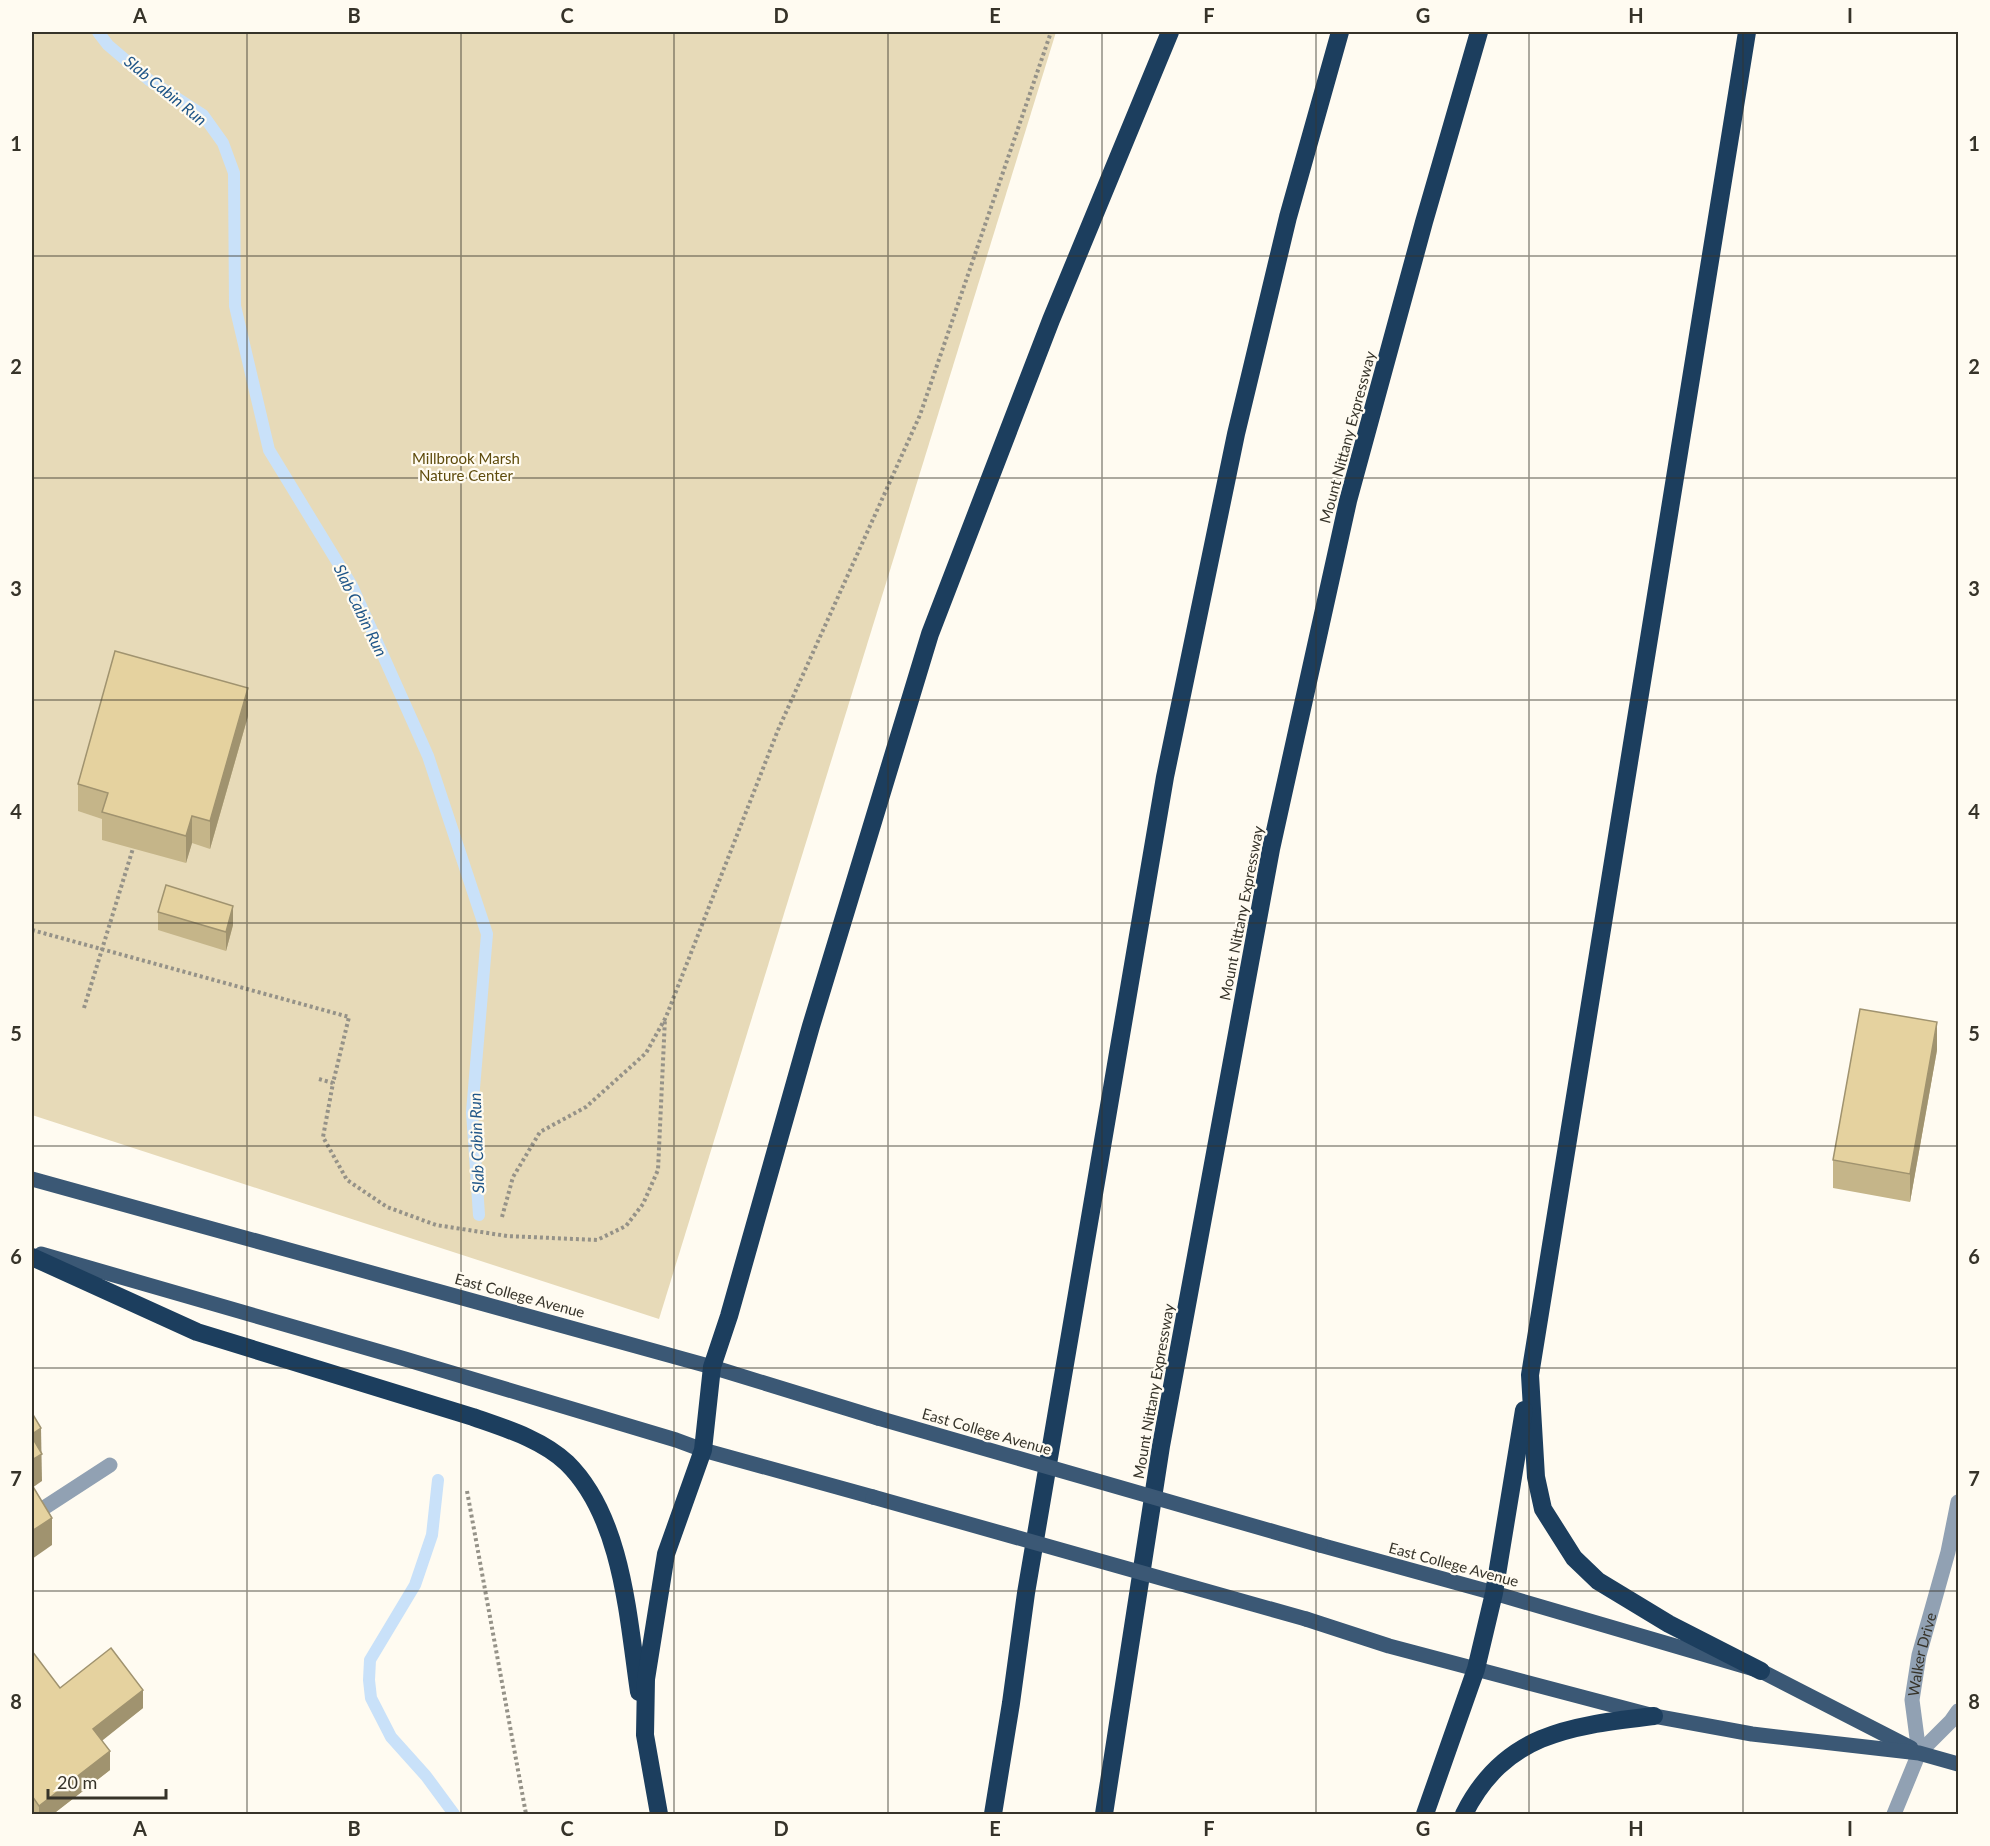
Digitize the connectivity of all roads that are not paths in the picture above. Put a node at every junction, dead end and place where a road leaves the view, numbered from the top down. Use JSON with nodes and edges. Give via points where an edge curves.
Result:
{"nodes":[{"id":1,"x":1170,"y":32,"type":"edge"},
{"id":2,"x":1340,"y":32,"type":"edge"},
{"id":3,"x":1479,"y":32,"type":"edge"},
{"id":4,"x":1747,"y":32,"type":"edge"},
{"id":5,"x":32,"y":1179,"type":"edge"},
{"id":6,"x":32,"y":1252,"type":"edge"},
{"id":7,"x":32,"y":1257,"type":"edge"},
{"id":8,"x":712,"y":1367,"type":"junction"},
{"id":9,"x":1530,"y":1375,"type":"junction"},
{"id":10,"x":703,"y":1450,"type":"junction"},
{"id":11,"x":110,"y":1465,"type":"dead end"},
{"id":12,"x":1959,"y":1502,"type":"edge"},
{"id":13,"x":33,"y":1515,"type":"edge"},
{"id":14,"x":1494,"y":1593,"type":"junction"},
{"id":15,"x":1476,"y":1669,"type":"junction"},
{"id":16,"x":1761,"y":1671,"type":"junction"},
{"id":17,"x":1959,"y":1711,"type":"edge"},
{"id":18,"x":1654,"y":1716,"type":"junction"},
{"id":19,"x":645,"y":1736,"type":"junction"},
{"id":20,"x":1919,"y":1753,"type":"junction"},
{"id":21,"x":1959,"y":1764,"type":"edge"},
{"id":22,"x":658,"y":1815,"type":"edge"},
{"id":23,"x":993,"y":1815,"type":"edge"},
{"id":24,"x":1104,"y":1815,"type":"edge"},
{"id":25,"x":1425,"y":1815,"type":"edge"},
{"id":26,"x":1464,"y":1815,"type":"edge"},
{"id":27,"x":1894,"y":1815,"type":"edge"}],
"edges":[{"from":1,"to":8,"type":"highway","via":[[1051,320],[930,634]]},
{"from":2,"to":23,"type":"highway","via":[[1288,217],[1239,422],[1165,777],[1026,1593]]},
{"from":3,"to":24,"type":"highway","name":"Mount Nittany Expressway","via":[[1348,501],[1271,849],[1161,1446]]},
{"from":4,"to":9,"type":"highway"},
{"from":5,"to":8,"type":"main road","name":"East College Avenue"},
{"from":6,"to":10,"type":"main road","name":"East College Avenue","via":[[416,1362]]},
{"from":7,"to":19,"type":"highway","via":[[198,1332],[473,1417],[541,1445],[567,1463],[596,1502],[607,1527],[626,1610]]},
{"from":8,"to":10,"type":"highway"},
{"from":8,"to":14,"type":"main road","name":"East College Avenue","bridge":true},
{"from":9,"to":14,"type":"highway"},
{"from":9,"to":16,"type":"highway","via":[[1536,1477],[1543,1509],[1574,1558],[1598,1581],[1669,1624]]},
{"from":10,"to":15,"type":"main road","name":"East College Avenue","bridge":true},
{"from":10,"to":19,"type":"highway","via":[[666,1554],[646,1679]]},
{"from":11,"to":13,"type":"street"},
{"from":12,"to":20,"type":"street","name":"Walker Drive","via":[[1919,1655],[1912,1700]]},
{"from":14,"to":15,"type":"highway"},
{"from":14,"to":16,"type":"main road","name":"East College Avenue"},
{"from":15,"to":18,"type":"main road","name":"East College Avenue"},
{"from":15,"to":25,"type":"highway"},
{"from":16,"to":20,"type":"main road","name":"East College Avenue"},
{"from":17,"to":20,"type":"street"},
{"from":18,"to":20,"type":"main road","name":"East College Avenue","via":[[1752,1734]]},
{"from":18,"to":26,"type":"highway","via":[[1570,1728],[1534,1740],[1492,1774],[1474,1795]]},
{"from":19,"to":22,"type":"highway"},
{"from":20,"to":21,"type":"main road","name":"East College Avenue"},
{"from":20,"to":27,"type":"street"}]}
